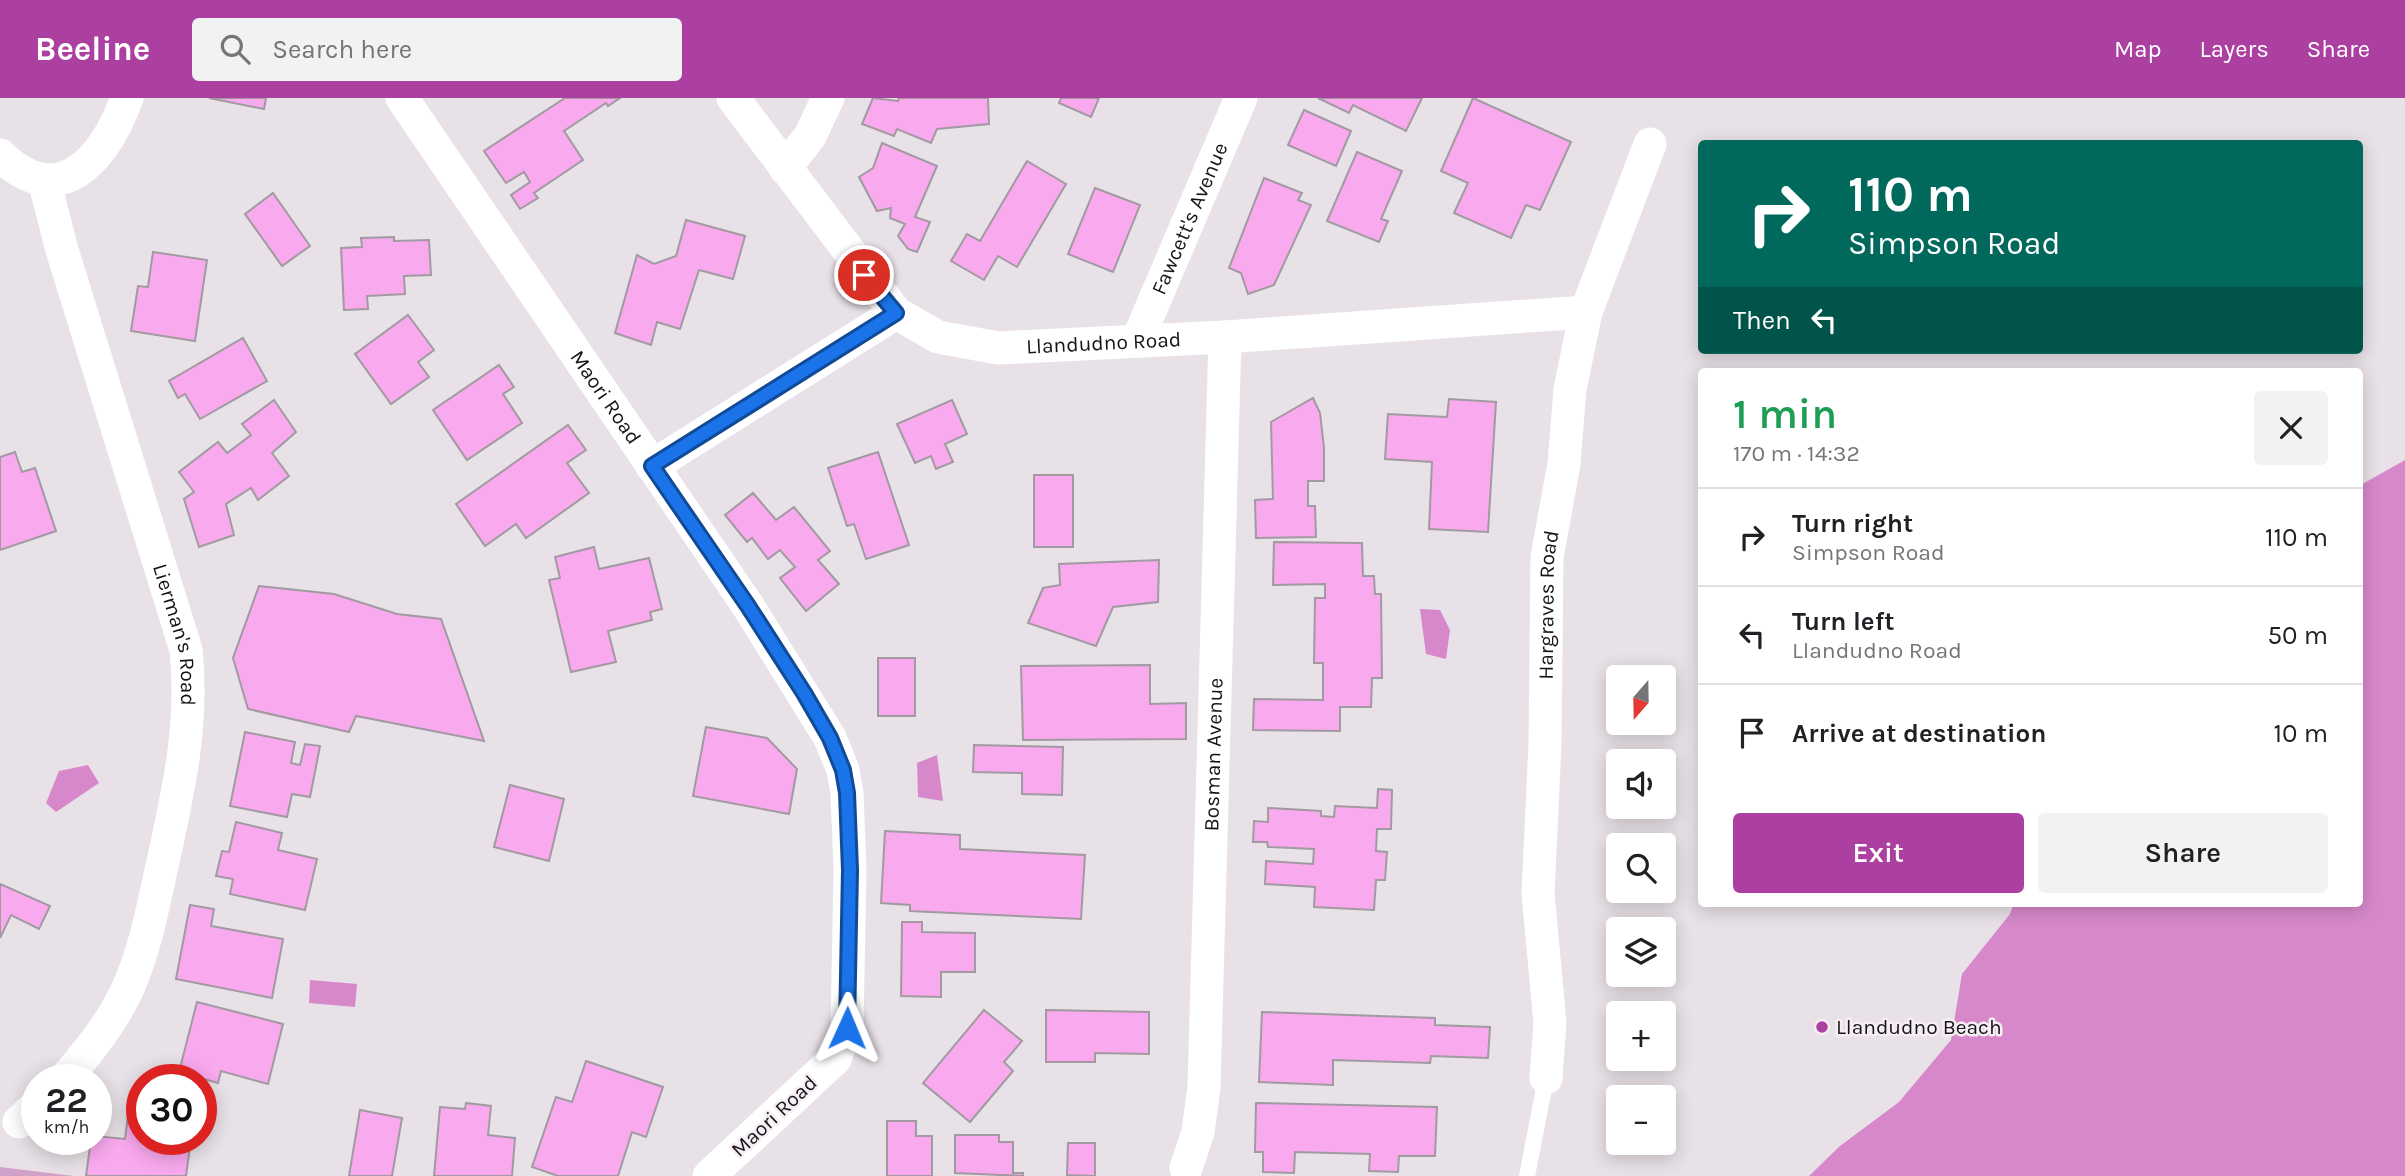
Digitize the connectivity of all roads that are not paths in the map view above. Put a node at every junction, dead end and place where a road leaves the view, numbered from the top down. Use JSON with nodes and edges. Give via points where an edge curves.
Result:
{"nodes":[{"id":1,"x":127,"y":98,"type":"edge"},
{"id":2,"x":402,"y":98,"type":"edge"},
{"id":3,"x":733,"y":98,"type":"edge"},
{"id":4,"x":828,"y":98,"type":"edge"},
{"id":5,"x":1241,"y":98,"type":"edge"},
{"id":6,"x":1650,"y":144,"type":"dead end"},
{"id":7,"x":0,"y":155,"type":"edge"},
{"id":8,"x":785,"y":168,"type":"junction"},
{"id":9,"x":44,"y":180,"type":"junction"},
{"id":10,"x":1586,"y":312,"type":"junction"},
{"id":11,"x":896,"y":313,"type":"junction"},
{"id":12,"x":1225,"y":337,"type":"junction"},
{"id":13,"x":1138,"y":339,"type":"junction"},
{"id":14,"x":652,"y":466,"type":"junction"},
{"id":15,"x":78,"y":1064,"type":"edge"},
{"id":16,"x":1546,"y":1077,"type":"joint"},
{"id":17,"x":1186,"y":1168,"type":"dead end"},
{"id":18,"x":709,"y":1176,"type":"edge"},
{"id":19,"x":1527,"y":1176,"type":"edge"}],
"edges":[{"from":1,"to":9,"type":"street","via":[[117,125],[92,162],[75,173]]},
{"from":2,"to":14,"type":"street","name":"Maori Road"},
{"from":3,"to":8,"type":"street","name":"Llandudno Road"},
{"from":4,"to":8,"type":"street","via":[[810,135]]},
{"from":5,"to":13,"type":"street","name":"Fawcett's Avenue"},
{"from":6,"to":10,"type":"street","name":"Hargraves Road"},
{"from":7,"to":9,"type":"street","via":[[17,172]]},
{"from":8,"to":11,"type":"street","name":"Llandudno Road"},
{"from":9,"to":15,"type":"street","name":"Lierman's Road","via":[[186,650],[190,689],[182,775],[147,932],[128,988],[100,1040]]},
{"from":10,"to":12,"type":"street","name":"Llandudno Road"},
{"from":10,"to":16,"type":"street","name":"Hargraves Road","via":[[1570,389],[1564,464],[1547,557],[1538,893],[1550,1023]]},
{"from":11,"to":13,"type":"street","name":"Llandudno Road","via":[[938,337],[998,348]]},
{"from":11,"to":14,"type":"street"},
{"from":12,"to":13,"type":"street","name":"Llandudno Road"},
{"from":12,"to":17,"type":"street","name":"Bosman Avenue","via":[[1203,1087],[1198,1132]]},
{"from":14,"to":18,"type":"street","name":"Maori Road","via":[[804,693],[830,738],[847,793],[850,870],[843,1046],[835,1059]]},
{"from":16,"to":19,"type":"lane"}]}
